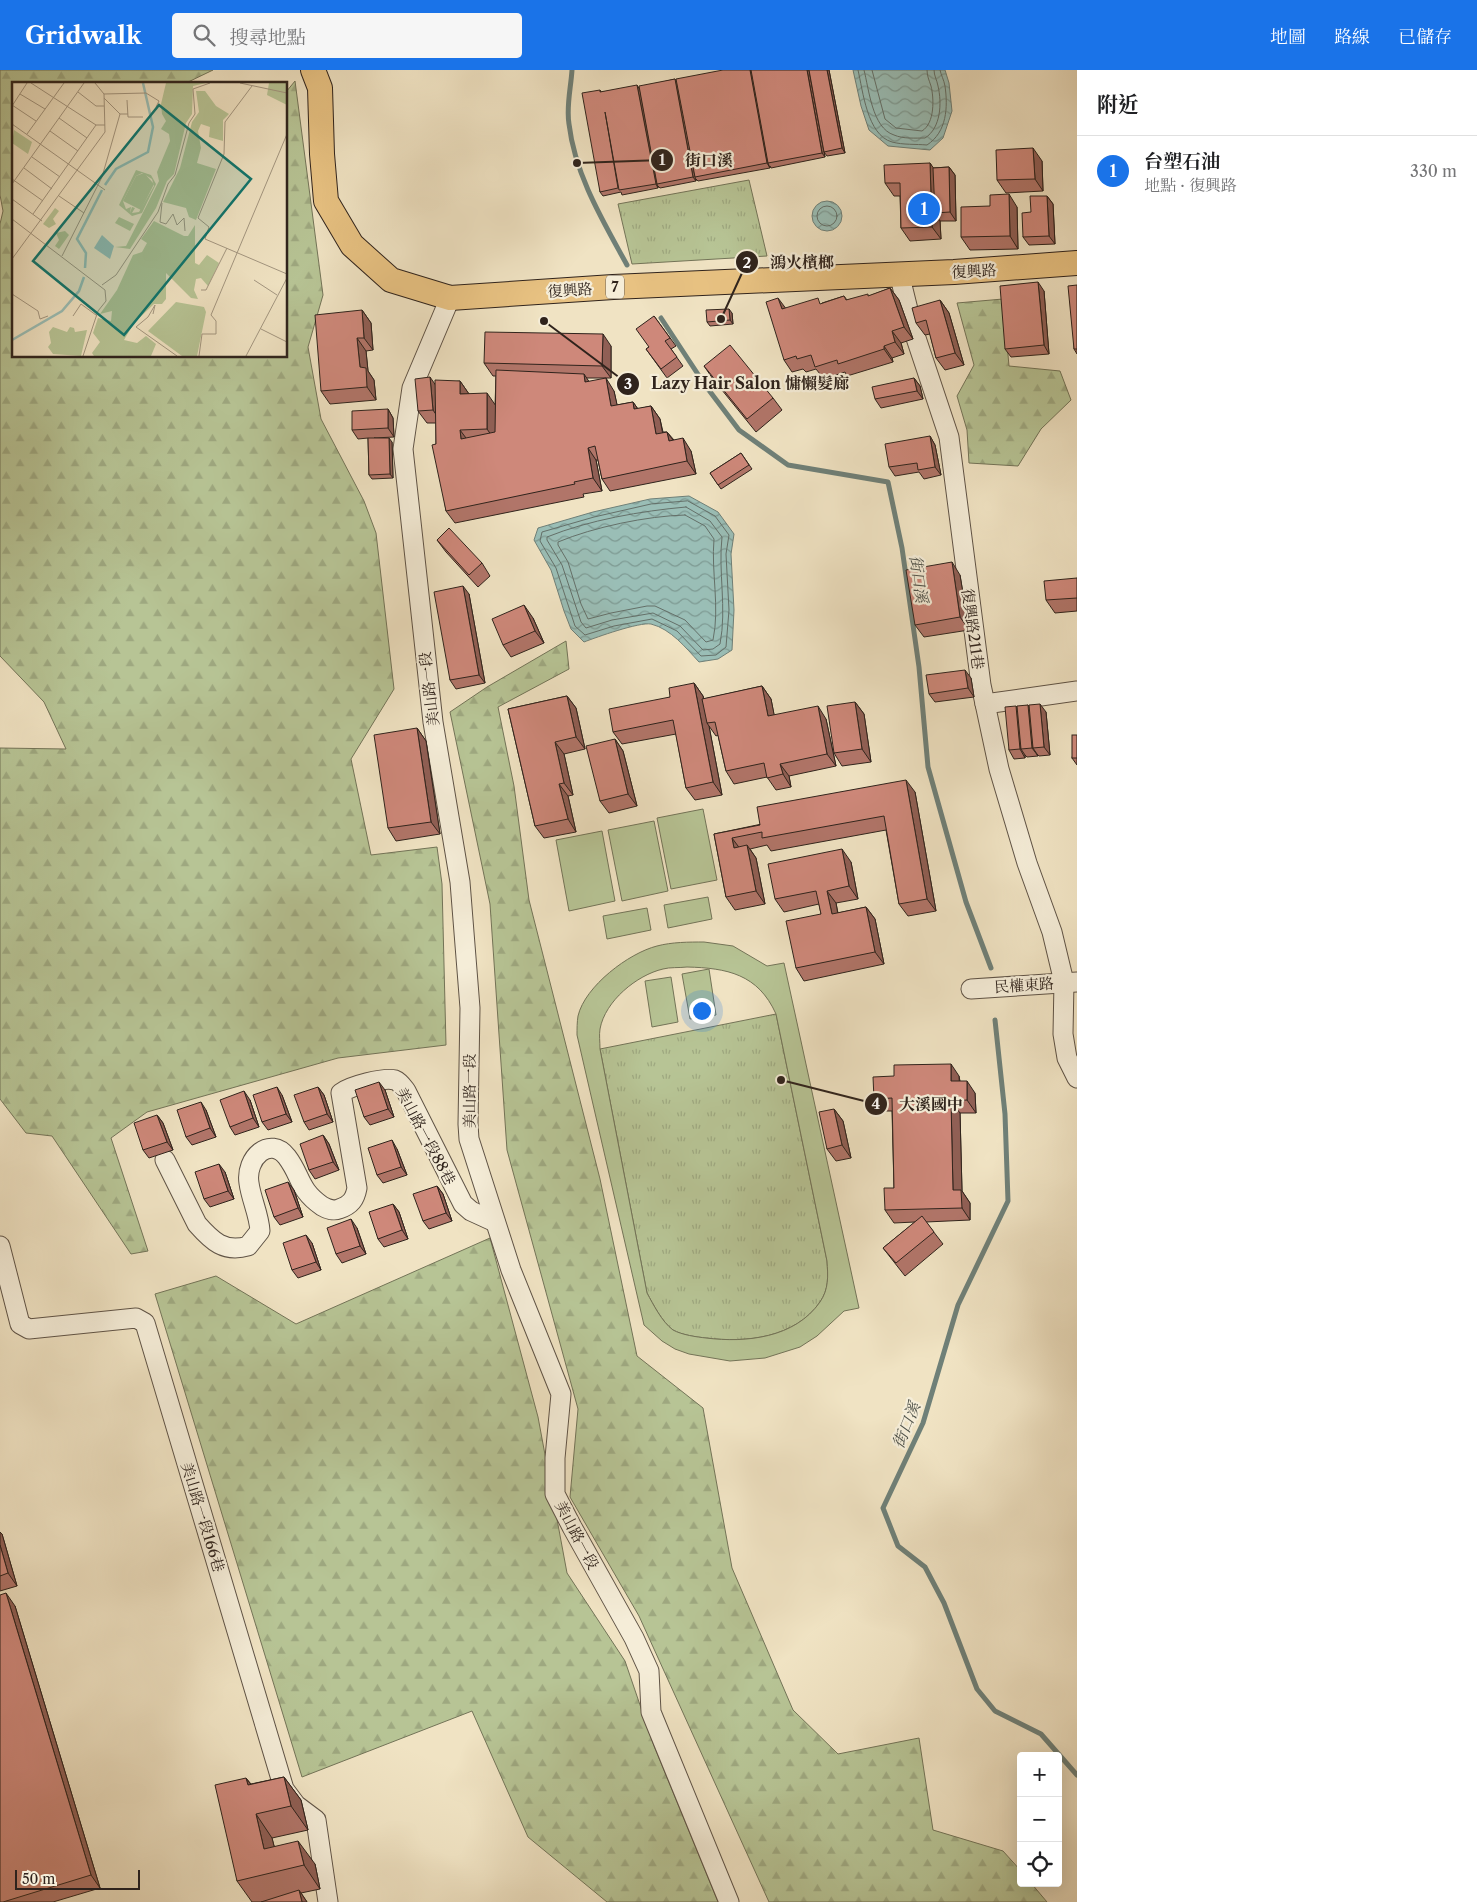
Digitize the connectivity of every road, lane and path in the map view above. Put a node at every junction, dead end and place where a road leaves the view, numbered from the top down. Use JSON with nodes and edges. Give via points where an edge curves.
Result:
{"nodes":[{"id":1,"x":313,"y":70,"type":"edge"},
{"id":2,"x":1077,"y":263,"type":"edge"},
{"id":3,"x":899,"y":273,"type":"junction"},
{"id":4,"x":450,"y":298,"type":"junction"},
{"id":5,"x":1077,"y":691,"type":"edge"},
{"id":6,"x":985,"y":704,"type":"junction"},
{"id":7,"x":1070,"y":982,"type":"edge"},
{"id":8,"x":972,"y":989,"type":"dead end"},
{"id":9,"x":1077,"y":1078,"type":"edge"},
{"id":10,"x":165,"y":1160,"type":"dead end"},
{"id":11,"x":495,"y":1222,"type":"junction"},
{"id":12,"x":0,"y":1246,"type":"edge"},
{"id":13,"x":328,"y":1902,"type":"edge"},
{"id":14,"x":729,"y":1902,"type":"edge"}],
"edges":[{"from":1,"to":4,"type":"main road","name":"復興路","number":"7","via":[[320,88],[326,201],[352,246],[391,280]]},
{"from":2,"to":3,"type":"main road","name":"復興路","number":"7","via":[[964,272]]},
{"from":3,"to":4,"type":"main road","name":"復興路","number":"7"},
{"from":3,"to":6,"type":"street","name":"復興路211巷","via":[[912,326],[949,437]]},
{"from":4,"to":11,"type":"street","name":"美山路一段","via":[[412,388],[403,449],[433,722],[460,882],[470,1008],[469,1139]]},
{"from":5,"to":6,"type":"street"},
{"from":6,"to":7,"type":"street","name":"復興路211巷","via":[[999,769],[1027,863]]},
{"from":7,"to":8,"type":"street","name":"民權東路"},
{"from":7,"to":9,"type":"street","name":"復興路211巷","via":[[1063,1034],[1067,1058]]},
{"from":10,"to":11,"type":"street","name":"美山路一段88巷","via":[[204,1232],[224,1248],[248,1246],[260,1231],[247,1172],[257,1153],[267,1149],[278,1150],[286,1156],[310,1198],[336,1211],[346,1207],[355,1199],[357,1188],[341,1093],[346,1089],[394,1080],[406,1091],[463,1204]]},
{"from":11,"to":14,"type":"street","name":"美山路一段","via":[[510,1270],[561,1394],[555,1494],[649,1671],[652,1712]]},
{"from":12,"to":13,"type":"street","name":"美山路一段166巷","via":[[20,1324],[29,1329],[136,1318],[145,1324],[284,1789],[296,1805],[316,1820]]}]}
